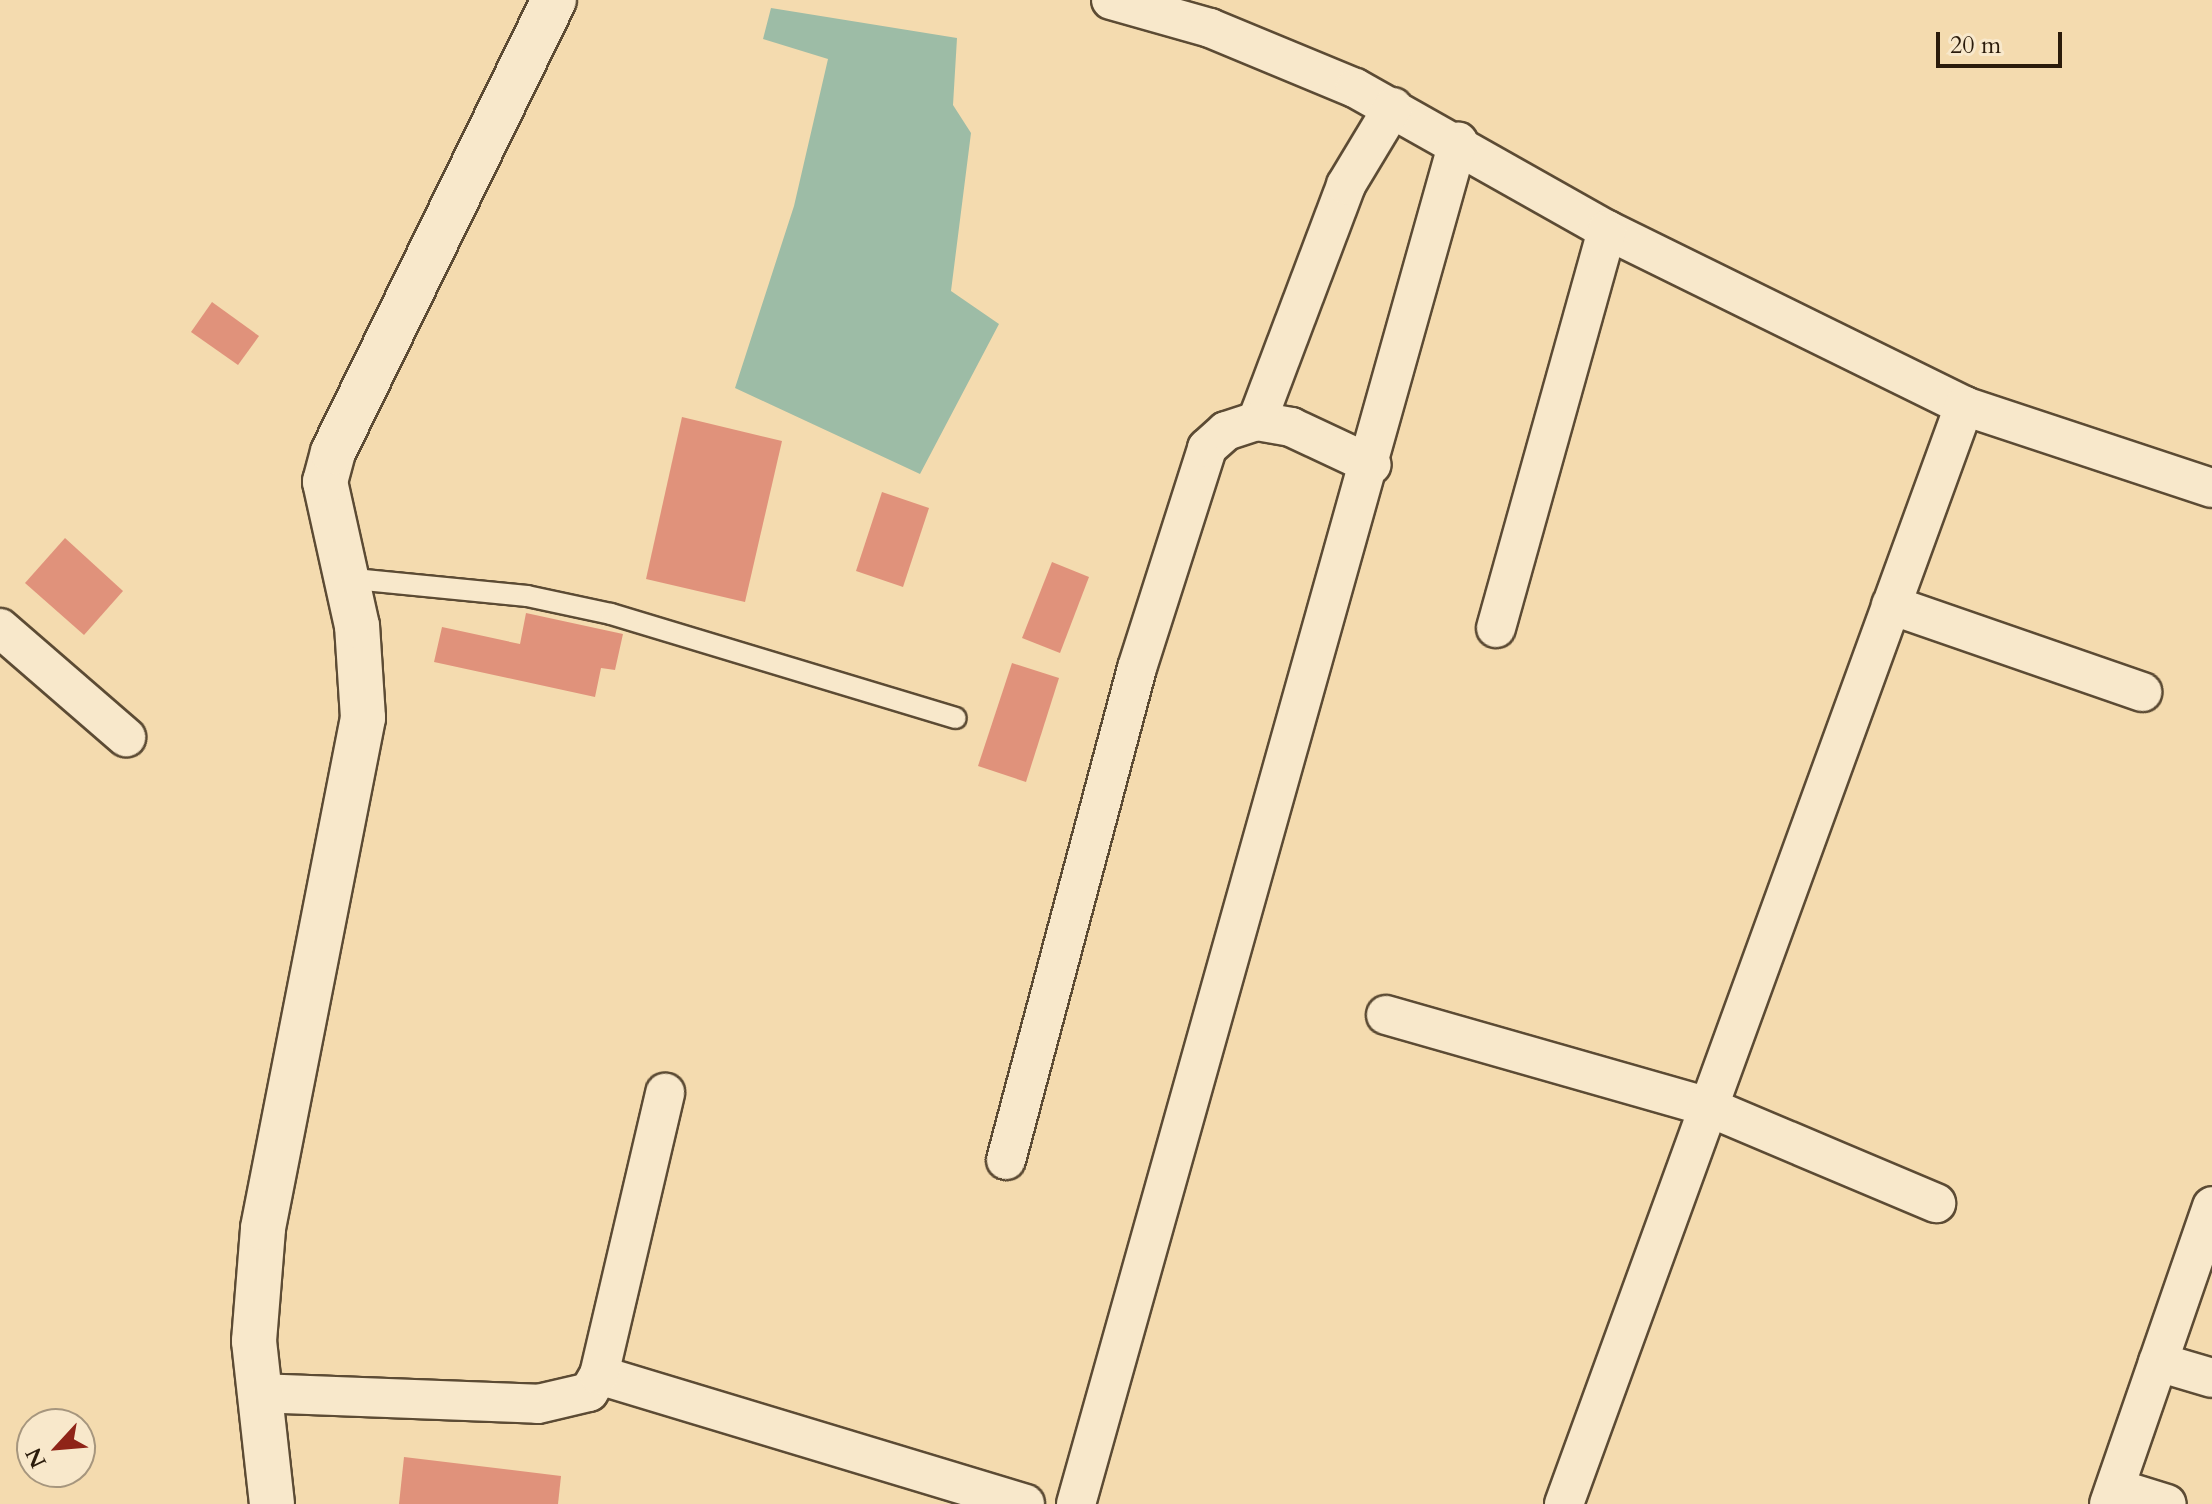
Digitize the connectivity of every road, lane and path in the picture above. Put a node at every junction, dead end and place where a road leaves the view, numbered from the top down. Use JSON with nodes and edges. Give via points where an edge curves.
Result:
{"nodes":[{"id":1,"x":554,"y":0,"type":"edge"},
{"id":2,"x":1111,"y":0,"type":"edge"},
{"id":3,"x":1393,"y":107,"type":"junction"},
{"id":4,"x":1458,"y":142,"type":"junction"},
{"id":5,"x":1607,"y":230,"type":"junction"},
{"id":6,"x":1964,"y":406,"type":"junction"},
{"id":7,"x":1257,"y":421,"type":"junction"},
{"id":8,"x":1372,"y":465,"type":"junction"},
{"id":9,"x":2212,"y":488,"type":"edge"},
{"id":10,"x":344,"y":578,"type":"junction"},
{"id":11,"x":1891,"y":605,"type":"junction"},
{"id":12,"x":0,"y":628,"type":"edge"},
{"id":13,"x":1496,"y":628,"type":"dead end"},
{"id":14,"x":2142,"y":692,"type":"dead end"},
{"id":15,"x":956,"y":718,"type":"dead end"},
{"id":16,"x":126,"y":737,"type":"dead end"},
{"id":17,"x":1386,"y":1015,"type":"dead end"},
{"id":18,"x":665,"y":1093,"type":"dead end"},
{"id":19,"x":1706,"y":1106,"type":"junction"},
{"id":20,"x":1006,"y":1160,"type":"dead end"},
{"id":21,"x":1936,"y":1203,"type":"dead end"},
{"id":22,"x":2212,"y":1206,"type":"edge"},
{"id":23,"x":2158,"y":1362,"type":"junction"},
{"id":24,"x":599,"y":1375,"type":"junction"},
{"id":25,"x":2212,"y":1378,"type":"edge"},
{"id":26,"x":257,"y":1393,"type":"junction"},
{"id":27,"x":2112,"y":1496,"type":"edge"},
{"id":28,"x":272,"y":1504,"type":"edge"},
{"id":29,"x":1025,"y":1504,"type":"edge"},
{"id":30,"x":1076,"y":1504,"type":"edge"},
{"id":31,"x":1564,"y":1504,"type":"edge"},
{"id":32,"x":2167,"y":1504,"type":"edge"}],
"edges":[{"from":1,"to":10,"type":"street","via":[[333,452],[325,482]]},
{"from":2,"to":3,"type":"street","via":[[1224,33]]},
{"from":3,"to":4,"type":"street"},
{"from":3,"to":7,"type":"street","via":[[1346,185]]},
{"from":4,"to":5,"type":"street"},
{"from":4,"to":8,"type":"street"},
{"from":5,"to":6,"type":"street"},
{"from":5,"to":13,"type":"street"},
{"from":6,"to":9,"type":"street"},
{"from":6,"to":11,"type":"street"},
{"from":7,"to":8,"type":"street","via":[[1291,427]]},
{"from":7,"to":20,"type":"street","via":[[1226,431],[1195,471]]},
{"from":8,"to":30,"type":"street"},
{"from":10,"to":15,"type":"lane","via":[[527,596],[611,614]]},
{"from":10,"to":26,"type":"street","via":[[364,673],[363,718],[263,1228],[254,1341]]},
{"from":11,"to":14,"type":"street"},
{"from":11,"to":19,"type":"street"},
{"from":12,"to":16,"type":"street"},
{"from":17,"to":19,"type":"street"},
{"from":18,"to":24,"type":"street"},
{"from":19,"to":21,"type":"street"},
{"from":19,"to":31,"type":"street"},
{"from":22,"to":23,"type":"street"},
{"from":23,"to":25,"type":"street"},
{"from":23,"to":27,"type":"street"},
{"from":24,"to":26,"type":"street","via":[[589,1392],[538,1404]]},
{"from":24,"to":29,"type":"street"},
{"from":26,"to":28,"type":"street"},
{"from":27,"to":32,"type":"street"}]}
